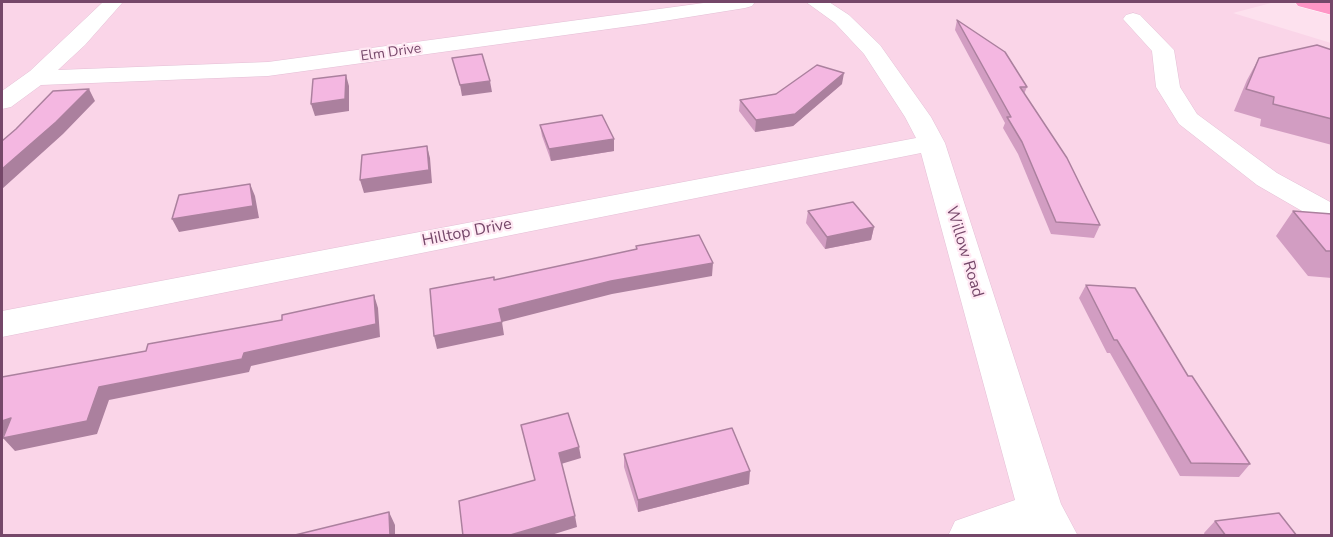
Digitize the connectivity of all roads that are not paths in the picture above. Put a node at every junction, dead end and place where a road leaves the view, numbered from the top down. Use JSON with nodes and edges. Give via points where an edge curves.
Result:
{"nodes":[{"id":1,"x":113,"y":2,"type":"edge"},
{"id":2,"x":745,"y":2,"type":"edge"},
{"id":3,"x":816,"y":2,"type":"edge"},
{"id":4,"x":1305,"y":2,"type":"edge"},
{"id":5,"x":1332,"y":9,"type":"edge"},
{"id":6,"x":1133,"y":19,"type":"dead end"},
{"id":7,"x":35,"y":78,"type":"junction"},
{"id":8,"x":2,"y":102,"type":"edge"},
{"id":9,"x":932,"y":143,"type":"junction"},
{"id":10,"x":1332,"y":216,"type":"edge"},
{"id":11,"x":2,"y":324,"type":"edge"},
{"id":12,"x":1048,"y":524,"type":"edge"},
{"id":13,"x":971,"y":536,"type":"edge"}],
"edges":[{"from":1,"to":7,"type":"street"},
{"from":2,"to":7,"type":"street","name":"Elm Drive","via":[[268,69]]},
{"from":3,"to":9,"type":"street","name":"Willow Road","via":[[842,19],[873,50]]},
{"from":4,"to":5,"type":"main road"},
{"from":6,"to":10,"type":"street","via":[[1163,50],[1168,87],[1188,119],[1267,180]]},
{"from":7,"to":8,"type":"street"},
{"from":9,"to":11,"type":"street","name":"Hilltop Drive"},
{"from":9,"to":12,"type":"street","name":"Willow Road"},
{"from":12,"to":13,"type":"street"}]}
